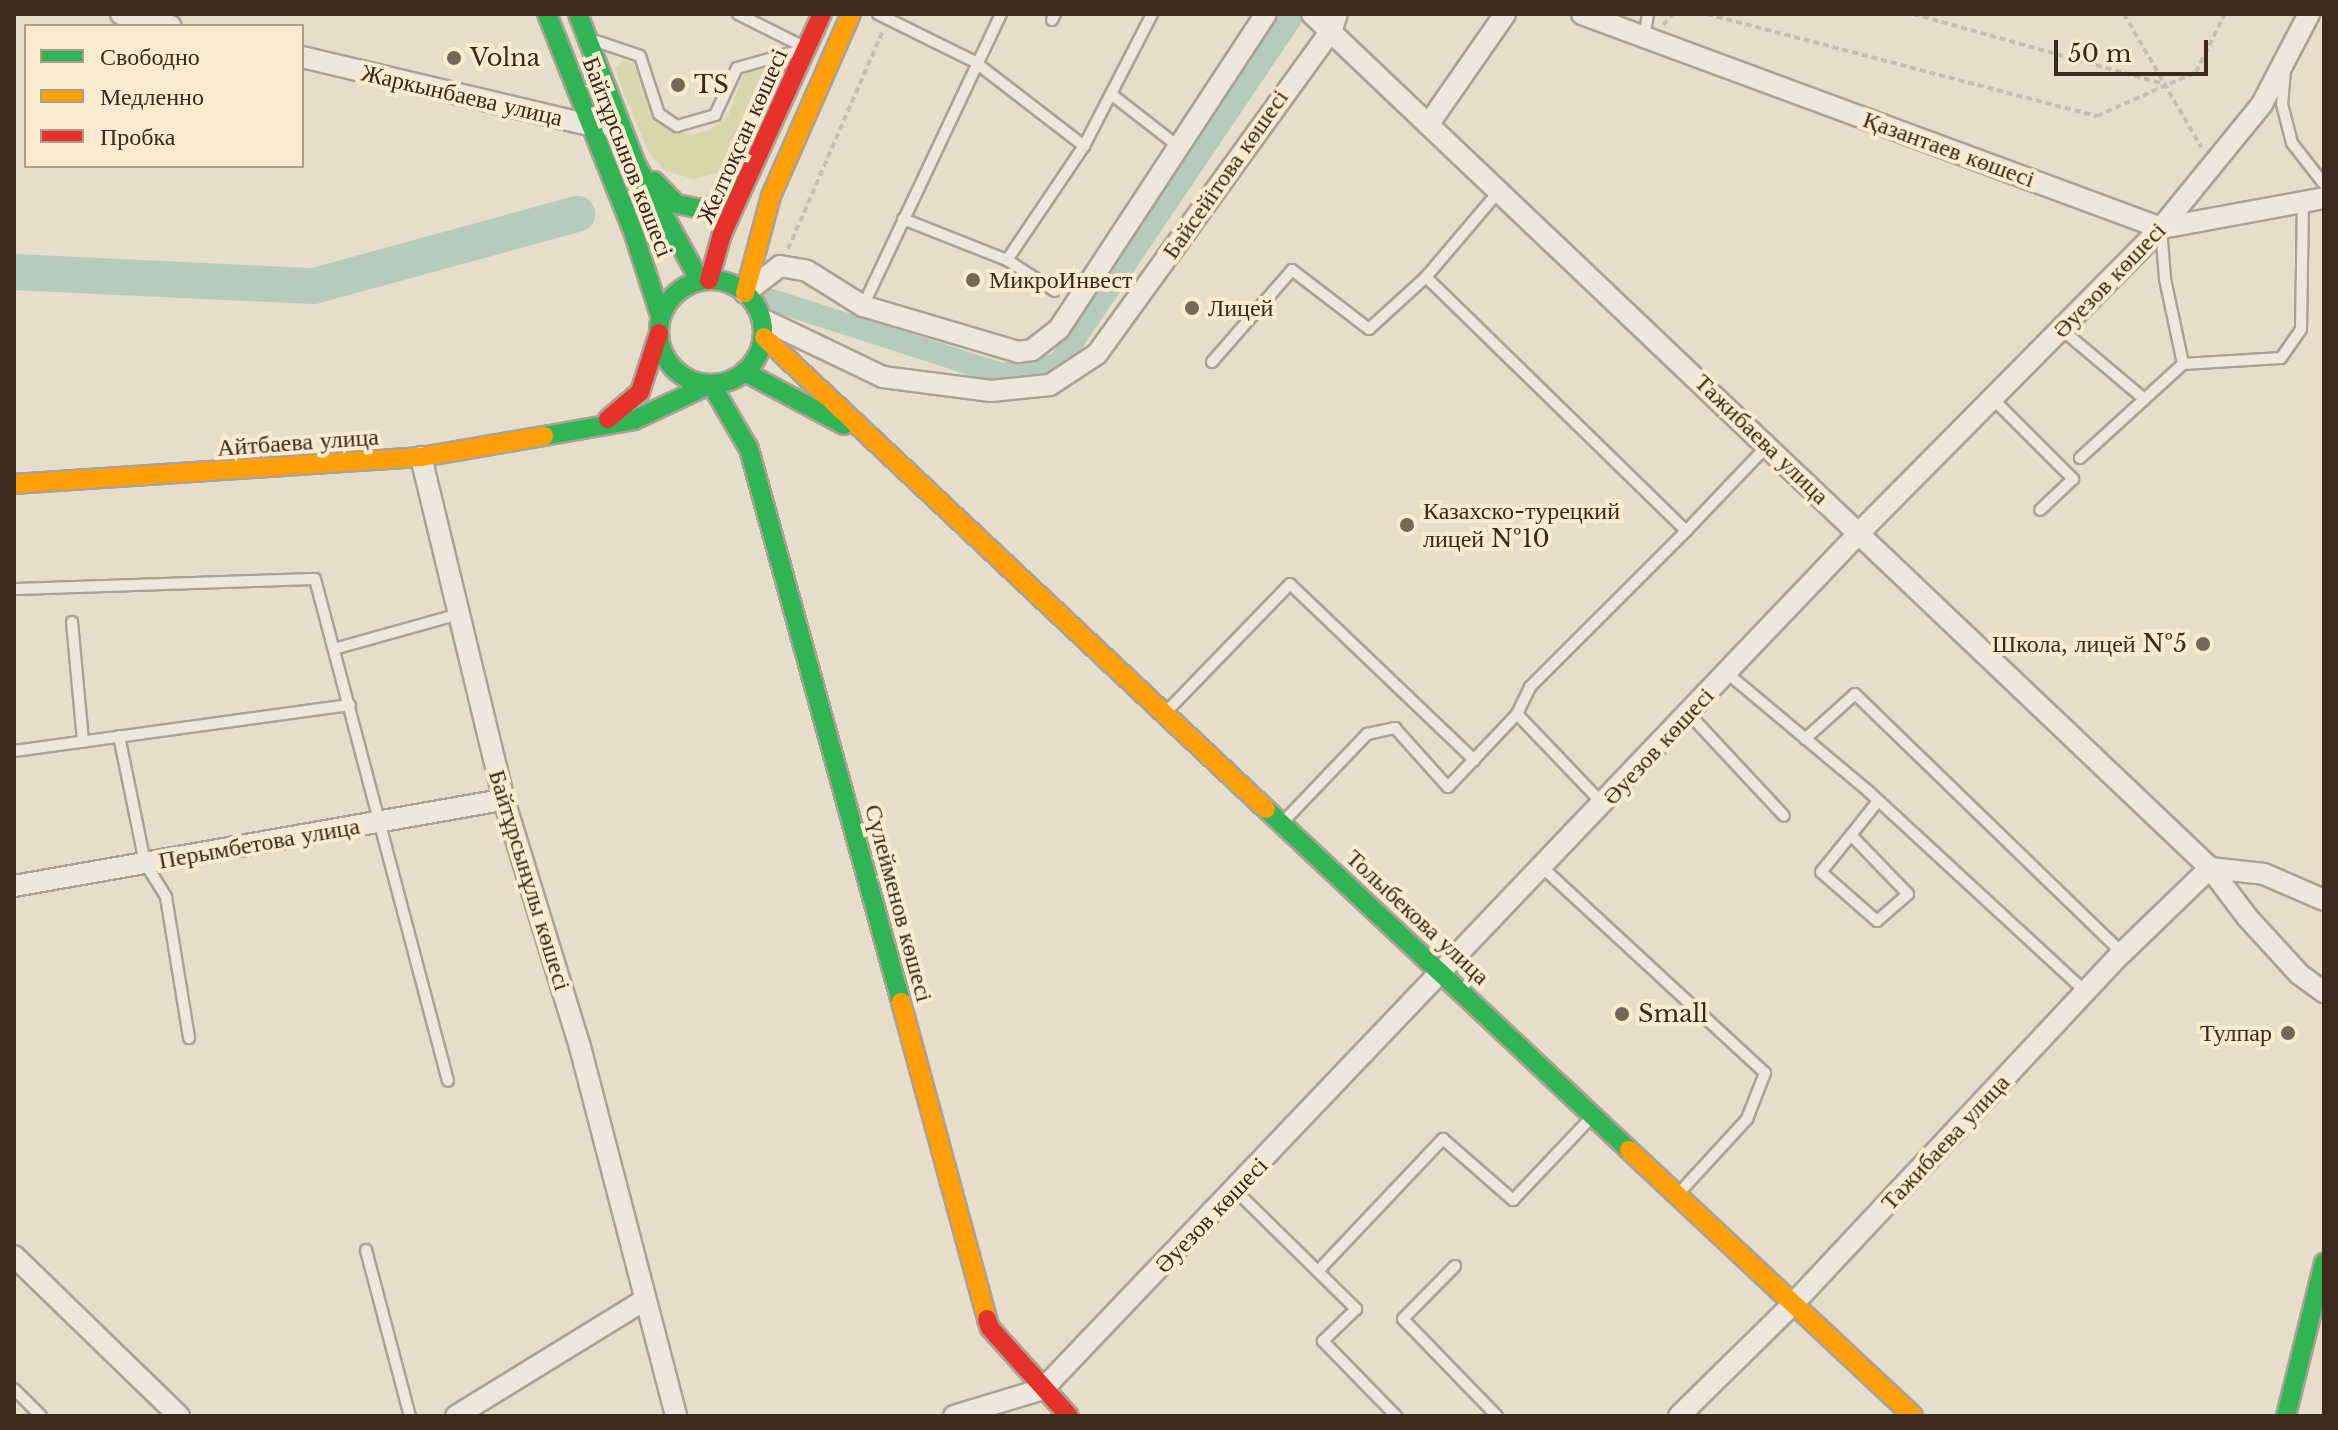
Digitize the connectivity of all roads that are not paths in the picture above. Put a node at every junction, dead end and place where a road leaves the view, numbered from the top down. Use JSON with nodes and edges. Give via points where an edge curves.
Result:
{"nodes":[{"id":1,"x":121,"y":14,"type":"edge"},
{"id":2,"x":547,"y":14,"type":"edge"},
{"id":3,"x":578,"y":14,"type":"edge"},
{"id":4,"x":738,"y":14,"type":"edge"},
{"id":5,"x":822,"y":14,"type":"edge"},
{"id":6,"x":851,"y":14,"type":"edge"},
{"id":7,"x":1001,"y":14,"type":"edge"},
{"id":8,"x":1152,"y":14,"type":"edge"},
{"id":9,"x":1266,"y":14,"type":"edge"},
{"id":10,"x":1312,"y":14,"type":"edge"},
{"id":11,"x":1505,"y":14,"type":"edge"},
{"id":12,"x":1582,"y":14,"type":"edge"},
{"id":13,"x":1648,"y":14,"type":"edge"},
{"id":14,"x":2309,"y":14,"type":"edge"},
{"id":15,"x":883,"y":16,"type":"edge"},
{"id":16,"x":1334,"y":21,"type":"edge"},
{"id":17,"x":163,"y":24,"type":"edge"},
{"id":18,"x":1644,"y":37,"type":"junction"},
{"id":19,"x":588,"y":38,"type":"junction"},
{"id":20,"x":808,"y":49,"type":"junction"},
{"id":21,"x":304,"y":57,"type":"edge"},
{"id":22,"x":2286,"y":58,"type":"junction"},
{"id":23,"x":975,"y":62,"type":"junction"},
{"id":24,"x":1111,"y":94,"type":"junction"},
{"id":25,"x":1430,"y":122,"type":"junction"},
{"id":26,"x":592,"y":126,"type":"junction"},
{"id":27,"x":623,"y":129,"type":"junction"},
{"id":28,"x":1084,"y":146,"type":"junction"},
{"id":29,"x":1179,"y":147,"type":"junction"},
{"id":30,"x":754,"y":163,"type":"junction"},
{"id":31,"x":636,"y":164,"type":"junction"},
{"id":32,"x":2324,"y":184,"type":"edge"},
{"id":33,"x":1501,"y":190,"type":"junction"},
{"id":34,"x":2324,"y":198,"type":"edge"},
{"id":35,"x":2303,"y":201,"type":"junction"},
{"id":36,"x":903,"y":219,"type":"junction"},
{"id":37,"x":2161,"y":228,"type":"junction"},
{"id":38,"x":1007,"y":260,"type":"junction"},
{"id":39,"x":1426,"y":277,"type":"junction"},
{"id":40,"x":705,"y":281,"type":"junction"},
{"id":41,"x":1055,"y":291,"type":"dead end"},
{"id":42,"x":745,"y":293,"type":"junction"},
{"id":43,"x":863,"y":306,"type":"junction"},
{"id":44,"x":660,"y":326,"type":"junction"},
{"id":45,"x":763,"y":328,"type":"junction"},
{"id":46,"x":2061,"y":329,"type":"junction"},
{"id":47,"x":1212,"y":362,"type":"dead end"},
{"id":48,"x":2183,"y":364,"type":"junction"},
{"id":49,"x":745,"y":372,"type":"junction"},
{"id":50,"x":711,"y":384,"type":"junction"},
{"id":51,"x":1992,"y":398,"type":"junction"},
{"id":52,"x":2144,"y":399,"type":"junction"},
{"id":53,"x":584,"y":430,"type":"junction"},
{"id":54,"x":1768,"y":445,"type":"junction"},
{"id":55,"x":891,"y":452,"type":"junction"},
{"id":56,"x":421,"y":457,"type":"junction"},
{"id":57,"x":2080,"y":458,"type":"dead end"},
{"id":58,"x":14,"y":484,"type":"edge"},
{"id":59,"x":2040,"y":510,"type":"dead end"},
{"id":60,"x":1686,"y":531,"type":"junction"},
{"id":61,"x":1860,"y":532,"type":"junction"},
{"id":62,"x":14,"y":589,"type":"edge"},
{"id":63,"x":459,"y":614,"type":"junction"},
{"id":64,"x":72,"y":622,"type":"dead end"},
{"id":65,"x":334,"y":649,"type":"junction"},
{"id":66,"x":1727,"y":673,"type":"junction"},
{"id":67,"x":350,"y":705,"type":"junction"},
{"id":68,"x":1166,"y":712,"type":"junction"},
{"id":69,"x":1517,"y":714,"type":"junction"},
{"id":70,"x":1689,"y":714,"type":"junction"},
{"id":71,"x":119,"y":736,"type":"junction"},
{"id":72,"x":1805,"y":739,"type":"junction"},
{"id":73,"x":83,"y":741,"type":"junction"},
{"id":74,"x":14,"y":751,"type":"edge"},
{"id":75,"x":1474,"y":760,"type":"junction"},
{"id":76,"x":504,"y":800,"type":"junction"},
{"id":77,"x":1878,"y":801,"type":"junction"},
{"id":78,"x":1604,"y":804,"type":"junction"},
{"id":79,"x":1784,"y":816,"type":"dead end"},
{"id":80,"x":383,"y":821,"type":"junction"},
{"id":81,"x":1282,"y":823,"type":"junction"},
{"id":82,"x":1851,"y":835,"type":"junction"},
{"id":83,"x":145,"y":863,"type":"junction"},
{"id":84,"x":1543,"y":868,"type":"junction"},
{"id":85,"x":2210,"y":868,"type":"junction"},
{"id":86,"x":14,"y":886,"type":"edge"},
{"id":87,"x":2324,"y":900,"type":"edge"},
{"id":88,"x":2122,"y":953,"type":"junction"},
{"id":89,"x":1443,"y":974,"type":"junction"},
{"id":90,"x":2086,"y":992,"type":"junction"},
{"id":91,"x":2324,"y":992,"type":"edge"},
{"id":92,"x":189,"y":1038,"type":"dead end"},
{"id":93,"x":448,"y":1081,"type":"dead end"},
{"id":94,"x":1593,"y":1116,"type":"junction"},
{"id":95,"x":1235,"y":1190,"type":"junction"},
{"id":96,"x":1678,"y":1195,"type":"junction"},
{"id":97,"x":366,"y":1250,"type":"dead end"},
{"id":98,"x":14,"y":1256,"type":"edge"},
{"id":99,"x":2324,"y":1263,"type":"edge"},
{"id":100,"x":1455,"y":1266,"type":"dead end"},
{"id":101,"x":1318,"y":1271,"type":"junction"},
{"id":102,"x":643,"y":1301,"type":"junction"},
{"id":103,"x":1793,"y":1304,"type":"junction"},
{"id":104,"x":14,"y":1389,"type":"edge"},
{"id":105,"x":1043,"y":1389,"type":"junction"},
{"id":106,"x":41,"y":1416,"type":"edge"},
{"id":107,"x":179,"y":1416,"type":"edge"},
{"id":108,"x":410,"y":1416,"type":"edge"},
{"id":109,"x":456,"y":1416,"type":"edge"},
{"id":110,"x":676,"y":1416,"type":"edge"},
{"id":111,"x":954,"y":1416,"type":"edge"},
{"id":112,"x":1069,"y":1416,"type":"edge"},
{"id":113,"x":1396,"y":1416,"type":"edge"},
{"id":114,"x":1497,"y":1416,"type":"edge"},
{"id":115,"x":1679,"y":1416,"type":"edge"},
{"id":116,"x":1913,"y":1416,"type":"edge"},
{"id":117,"x":2286,"y":1416,"type":"edge"}],
"edges":[{"from":1,"to":17,"type":"street"},
{"from":2,"to":26,"type":"street","name":"Байтұрсынов көшесі"},
{"from":3,"to":19,"type":"street","name":"Байтұрсынов көшесі"},
{"from":4,"to":20,"type":"lane"},
{"from":5,"to":20,"type":"street","name":"Желтоқсан көшесі"},
{"from":6,"to":42,"type":"street","via":[[771,196]]},
{"from":7,"to":23,"type":"lane"},
{"from":8,"to":24,"type":"lane"},
{"from":9,"to":29,"type":"street"},
{"from":10,"to":16,"type":"street","name":"Тажибаева улица"},
{"from":11,"to":25,"type":"street"},
{"from":12,"to":18,"type":"street","name":"Қазантаев көшесі"},
{"from":13,"to":18,"type":"lane"},
{"from":14,"to":22,"type":"street","name":"Әуезов көшесі"},
{"from":15,"to":23,"type":"lane"},
{"from":16,"to":25,"type":"street","name":"Тажибаева улица"},
{"from":16,"to":45,"type":"street","name":"Байсейітова көшесі","via":[[1097,354],[1050,385],[991,391],[883,377]]},
{"from":18,"to":37,"type":"street","name":"Қазантаев көшесі"},
{"from":19,"to":20,"type":"lane","via":[[640,56],[659,114],[677,126],[715,115],[737,68]]},
{"from":19,"to":27,"type":"street","name":"Байтұрсынов көшесі"},
{"from":20,"to":30,"type":"street","name":"Желтоқсан көшесі"},
{"from":21,"to":26,"type":"street","name":"Жаркынбаева улица"},
{"from":22,"to":32,"type":"lane","via":[[2282,104],[2292,143]]},
{"from":22,"to":37,"type":"street","name":"Әуезов көшесі","via":[[2262,104]]},
{"from":23,"to":28,"type":"lane"},
{"from":23,"to":36,"type":"lane"},
{"from":24,"to":28,"type":"lane"},
{"from":24,"to":29,"type":"lane"},
{"from":25,"to":33,"type":"street","name":"Тажибаева улица"},
{"from":26,"to":27,"type":"street","name":"Жаркынбаева улица"},
{"from":26,"to":44,"type":"street","name":"Байтұрсынов көшесі"},
{"from":27,"to":31,"type":"street","name":"Байтұрсынов көшесі"},
{"from":28,"to":38,"type":"lane"},
{"from":29,"to":43,"type":"street","via":[[1059,329],[1032,350],[1018,352]]},
{"from":30,"to":31,"type":"street","via":[[725,198],[701,209],[676,204]]},
{"from":30,"to":40,"type":"street","name":"Желтоқсан көшесі"},
{"from":31,"to":40,"type":"street","name":"Байтұрсынов көшесі"},
{"from":33,"to":39,"type":"lane"},
{"from":33,"to":54,"type":"street","name":"Тажибаева улица"},
{"from":34,"to":35,"type":"street"},
{"from":35,"to":37,"type":"street"},
{"from":35,"to":48,"type":"lane","via":[[2301,329],[2281,358]]},
{"from":36,"to":38,"type":"lane"},
{"from":36,"to":43,"type":"lane"},
{"from":37,"to":46,"type":"street","name":"Әуезов көшесі"},
{"from":37,"to":48,"type":"lane","via":[[2165,279]]},
{"from":38,"to":41,"type":"lane"},
{"from":39,"to":47,"type":"lane","via":[[1369,329],[1292,270]]},
{"from":39,"to":60,"type":"lane"},
{"from":40,"to":42,"type":"street"},
{"from":40,"to":44,"type":"street","via":[[675,294]]},
{"from":42,"to":43,"type":"street","via":[[780,266],[807,271]]},
{"from":42,"to":45,"type":"street"},
{"from":44,"to":50,"type":"street","via":[[669,363],[681,375]]},
{"from":44,"to":53,"type":"street","via":[[640,392],[622,412]]},
{"from":45,"to":49,"type":"street"},
{"from":45,"to":55,"type":"street"},
{"from":46,"to":51,"type":"street","name":"Әуезов көшесі"},
{"from":46,"to":52,"type":"lane"},
{"from":48,"to":52,"type":"lane"},
{"from":49,"to":50,"type":"street"},
{"from":49,"to":55,"type":"street"},
{"from":50,"to":53,"type":"street","via":[[634,420]]},
{"from":50,"to":105,"type":"street","name":"Сүлейменов көшесі","via":[[749,449],[990,1328]]},
{"from":51,"to":59,"type":"lane","via":[[2073,479]]},
{"from":51,"to":61,"type":"street","name":"Әуезов көшесі"},
{"from":52,"to":57,"type":"lane"},
{"from":53,"to":56,"type":"street","name":"Айтбаева улица"},
{"from":54,"to":60,"type":"lane"},
{"from":54,"to":61,"type":"street","name":"Тажибаева улица"},
{"from":55,"to":68,"type":"street","name":"Толыбекова улица"},
{"from":56,"to":58,"type":"street","name":"Айтбаева улица"},
{"from":56,"to":63,"type":"street","name":"Байтұрсынұлы көшесі"},
{"from":60,"to":69,"type":"lane","via":[[1530,687]]},
{"from":61,"to":66,"type":"street","name":"Әуезов көшесі"},
{"from":61,"to":85,"type":"street","name":"Тажибаева улица"},
{"from":62,"to":65,"type":"lane","via":[[315,579]]},
{"from":63,"to":65,"type":"lane"},
{"from":63,"to":76,"type":"street","name":"Байтұрсынұлы көшесі"},
{"from":64,"to":73,"type":"lane"},
{"from":65,"to":67,"type":"lane"},
{"from":66,"to":70,"type":"street","name":"Әуезов көшесі"},
{"from":66,"to":72,"type":"lane"},
{"from":67,"to":71,"type":"lane"},
{"from":67,"to":80,"type":"lane"},
{"from":68,"to":75,"type":"lane","via":[[1290,584]]},
{"from":68,"to":81,"type":"street","name":"Толыбекова улица"},
{"from":69,"to":75,"type":"lane"},
{"from":69,"to":78,"type":"lane"},
{"from":70,"to":78,"type":"street","name":"Әуезов көшесі"},
{"from":70,"to":79,"type":"lane"},
{"from":71,"to":73,"type":"lane"},
{"from":71,"to":83,"type":"lane"},
{"from":72,"to":77,"type":"lane"},
{"from":72,"to":88,"type":"lane","via":[[1855,694]]},
{"from":73,"to":74,"type":"lane"},
{"from":75,"to":81,"type":"lane","via":[[1448,787],[1395,728],[1367,734]]},
{"from":76,"to":80,"type":"street","name":"Перымбетова улица"},
{"from":76,"to":102,"type":"street","name":"Байтұрсынұлы көшесі","via":[[580,1047]]},
{"from":77,"to":82,"type":"lane"},
{"from":77,"to":90,"type":"lane"},
{"from":78,"to":84,"type":"street","name":"Әуезов көшесі"},
{"from":80,"to":83,"type":"street","name":"Перымбетова улица"},
{"from":80,"to":93,"type":"lane"},
{"from":81,"to":89,"type":"street","name":"Толыбекова улица"},
{"from":82,"to":82,"type":"lane","via":[[1821,872],[1877,921],[1908,894]]},
{"from":83,"to":86,"type":"street","name":"Перымбетова улица"},
{"from":83,"to":92,"type":"lane","via":[[166,897]]},
{"from":84,"to":89,"type":"street","name":"Әуезов көшесі"},
{"from":84,"to":96,"type":"lane","via":[[1765,1073],[1747,1119]]},
{"from":85,"to":87,"type":"street","via":[[2264,874]]},
{"from":85,"to":88,"type":"street","name":"Тажибаева улица"},
{"from":85,"to":91,"type":"street","name":"Тажибаева улица","via":[[2299,974]]},
{"from":88,"to":90,"type":"street","name":"Тажибаева улица"},
{"from":89,"to":94,"type":"street","name":"Толыбекова улица"},
{"from":89,"to":95,"type":"street","name":"Әуезов көшесі"},
{"from":90,"to":103,"type":"street","name":"Тажибаева улица"},
{"from":94,"to":96,"type":"street","name":"Толыбекова улица"},
{"from":94,"to":101,"type":"lane","via":[[1513,1200],[1443,1139]]},
{"from":95,"to":101,"type":"lane"},
{"from":95,"to":105,"type":"street","name":"Әуезов көшесі"},
{"from":96,"to":103,"type":"street","name":"Толыбекова улица"},
{"from":97,"to":108,"type":"lane"},
{"from":98,"to":107,"type":"street"},
{"from":99,"to":117,"type":"street"},
{"from":100,"to":114,"type":"lane","via":[[1403,1319]]},
{"from":101,"to":113,"type":"lane","via":[[1356,1309],[1323,1341]]},
{"from":102,"to":109,"type":"street"},
{"from":102,"to":110,"type":"street"},
{"from":103,"to":115,"type":"street","name":"Тажибаева улица"},
{"from":103,"to":116,"type":"street","name":"Толыбекова улица"},
{"from":104,"to":106,"type":"lane"},
{"from":105,"to":111,"type":"street","name":"Әуезов көшесі"},
{"from":105,"to":112,"type":"street","name":"Сүлейменов көшесі"}]}
